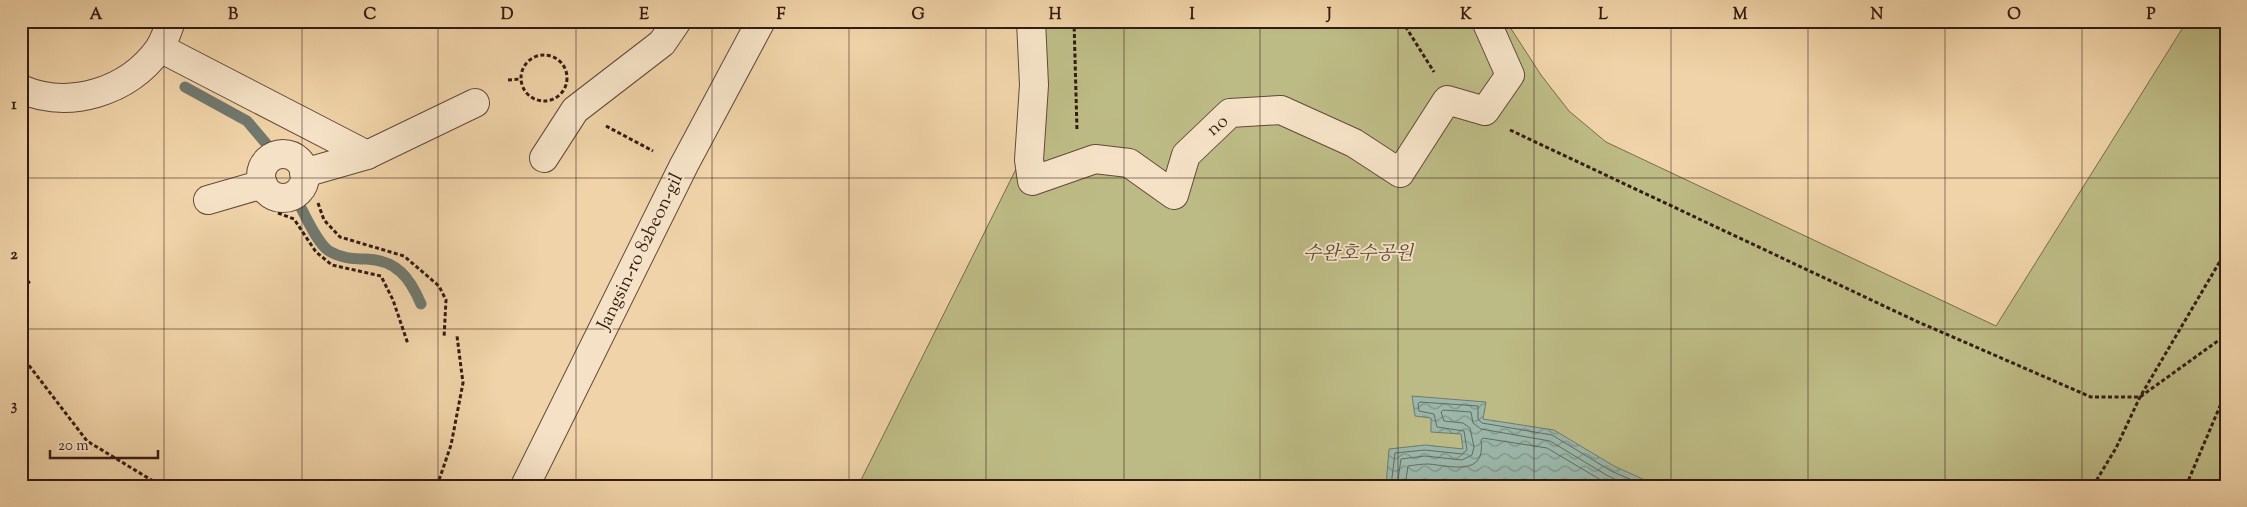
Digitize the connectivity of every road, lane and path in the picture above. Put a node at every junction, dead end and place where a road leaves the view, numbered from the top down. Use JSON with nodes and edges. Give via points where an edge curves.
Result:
{"nodes":[{"id":1,"x":171,"y":21,"type":"edge"},
{"id":2,"x":677,"y":21,"type":"edge"},
{"id":3,"x":761,"y":21,"type":"edge"},
{"id":4,"x":1031,"y":21,"type":"edge"},
{"id":5,"x":1074,"y":21,"type":"edge"},
{"id":6,"x":1402,"y":21,"type":"edge"},
{"id":7,"x":1486,"y":21,"type":"edge"},
{"id":8,"x":160,"y":48,"type":"junction"},
{"id":9,"x":520,"y":79,"type":"junction"},
{"id":10,"x":508,"y":80,"type":"dead end"},
{"id":11,"x":21,"y":89,"type":"edge"},
{"id":12,"x":1453,"y":102,"type":"junction"},
{"id":13,"x":474,"y":103,"type":"dead end"},
{"id":14,"x":1508,"y":129,"type":"dead end"},
{"id":15,"x":367,"y":155,"type":"junction"},
{"id":16,"x":544,"y":158,"type":"dead end"},
{"id":17,"x":1079,"y":164,"type":"junction"},
{"id":18,"x":316,"y":169,"type":"junction"},
{"id":19,"x":255,"y":187,"type":"junction"},
{"id":20,"x":208,"y":200,"type":"dead end"},
{"id":21,"x":2226,"y":251,"type":"edge"},
{"id":22,"x":21,"y":278,"type":"edge"},
{"id":23,"x":21,"y":296,"type":"edge"},
{"id":24,"x":2226,"y":335,"type":"edge"},
{"id":25,"x":457,"y":336,"type":"dead end"},
{"id":26,"x":444,"y":338,"type":"dead end"},
{"id":27,"x":408,"y":344,"type":"dead end"},
{"id":28,"x":21,"y":355,"type":"edge"},
{"id":29,"x":2226,"y":392,"type":"edge"},
{"id":30,"x":2140,"y":397,"type":"junction"},
{"id":31,"x":2226,"y":476,"type":"edge"},
{"id":32,"x":164,"y":486,"type":"edge"},
{"id":33,"x":437,"y":486,"type":"edge"},
{"id":34,"x":525,"y":486,"type":"edge"},
{"id":35,"x":2093,"y":486,"type":"edge"},
{"id":36,"x":2186,"y":486,"type":"edge"},
{"id":37,"x":2218,"y":486,"type":"edge"}],
"edges":[{"from":1,"to":8,"type":"street"},
{"from":2,"to":16,"type":"street","via":[[662,43],[575,110]]},
{"from":3,"to":34,"type":"street","name":"Jangsin-ro 82beon-gil","via":[[684,165]]},
{"from":4,"to":17,"type":"street","name":"no","via":[[1034,85],[1029,160],[1032,181]]},
{"from":5,"to":17,"type":"path"},
{"from":6,"to":12,"type":"path"},
{"from":7,"to":12,"type":"street","via":[[1510,75],[1485,111]]},
{"from":8,"to":11,"type":"street","via":[[129,78],[106,90],[82,97],[56,98]]},
{"from":8,"to":15,"type":"street"},
{"from":9,"to":9,"type":"path","via":[[530,97],[540,101],[559,95],[565,87],[566,76],[557,59],[547,55],[528,61]]},
{"from":9,"to":10,"type":"path"},
{"from":12,"to":17,"type":"street","name":"no","via":[[1447,100],[1400,173],[1354,143],[1281,110],[1230,113],[1186,155],[1174,195],[1128,163],[1095,159]]},
{"from":13,"to":15,"type":"street"},
{"from":14,"to":30,"type":"path","via":[[1916,321],[2091,397]]},
{"from":15,"to":18,"type":"street"},
{"from":18,"to":19,"type":"street","via":[[302,165],[286,154],[276,154],[262,167]]},
{"from":18,"to":26,"type":"path","via":[[327,185],[317,201],[324,220],[340,236],[404,256],[439,286],[446,300]]},
{"from":19,"to":20,"type":"street"},
{"from":19,"to":27,"type":"path","via":[[258,204],[294,219],[316,252],[332,265],[381,276]]},
{"from":21,"to":30,"type":"path"},
{"from":22,"to":23,"type":"path","via":[[29,282]]},
{"from":24,"to":30,"type":"path"},
{"from":25,"to":33,"type":"path","via":[[463,383],[451,445]]},
{"from":28,"to":32,"type":"path","via":[[87,441]]},
{"from":29,"to":36,"type":"path"},
{"from":30,"to":35,"type":"path","via":[[2116,448]]},
{"from":31,"to":37,"type":"path"}]}
